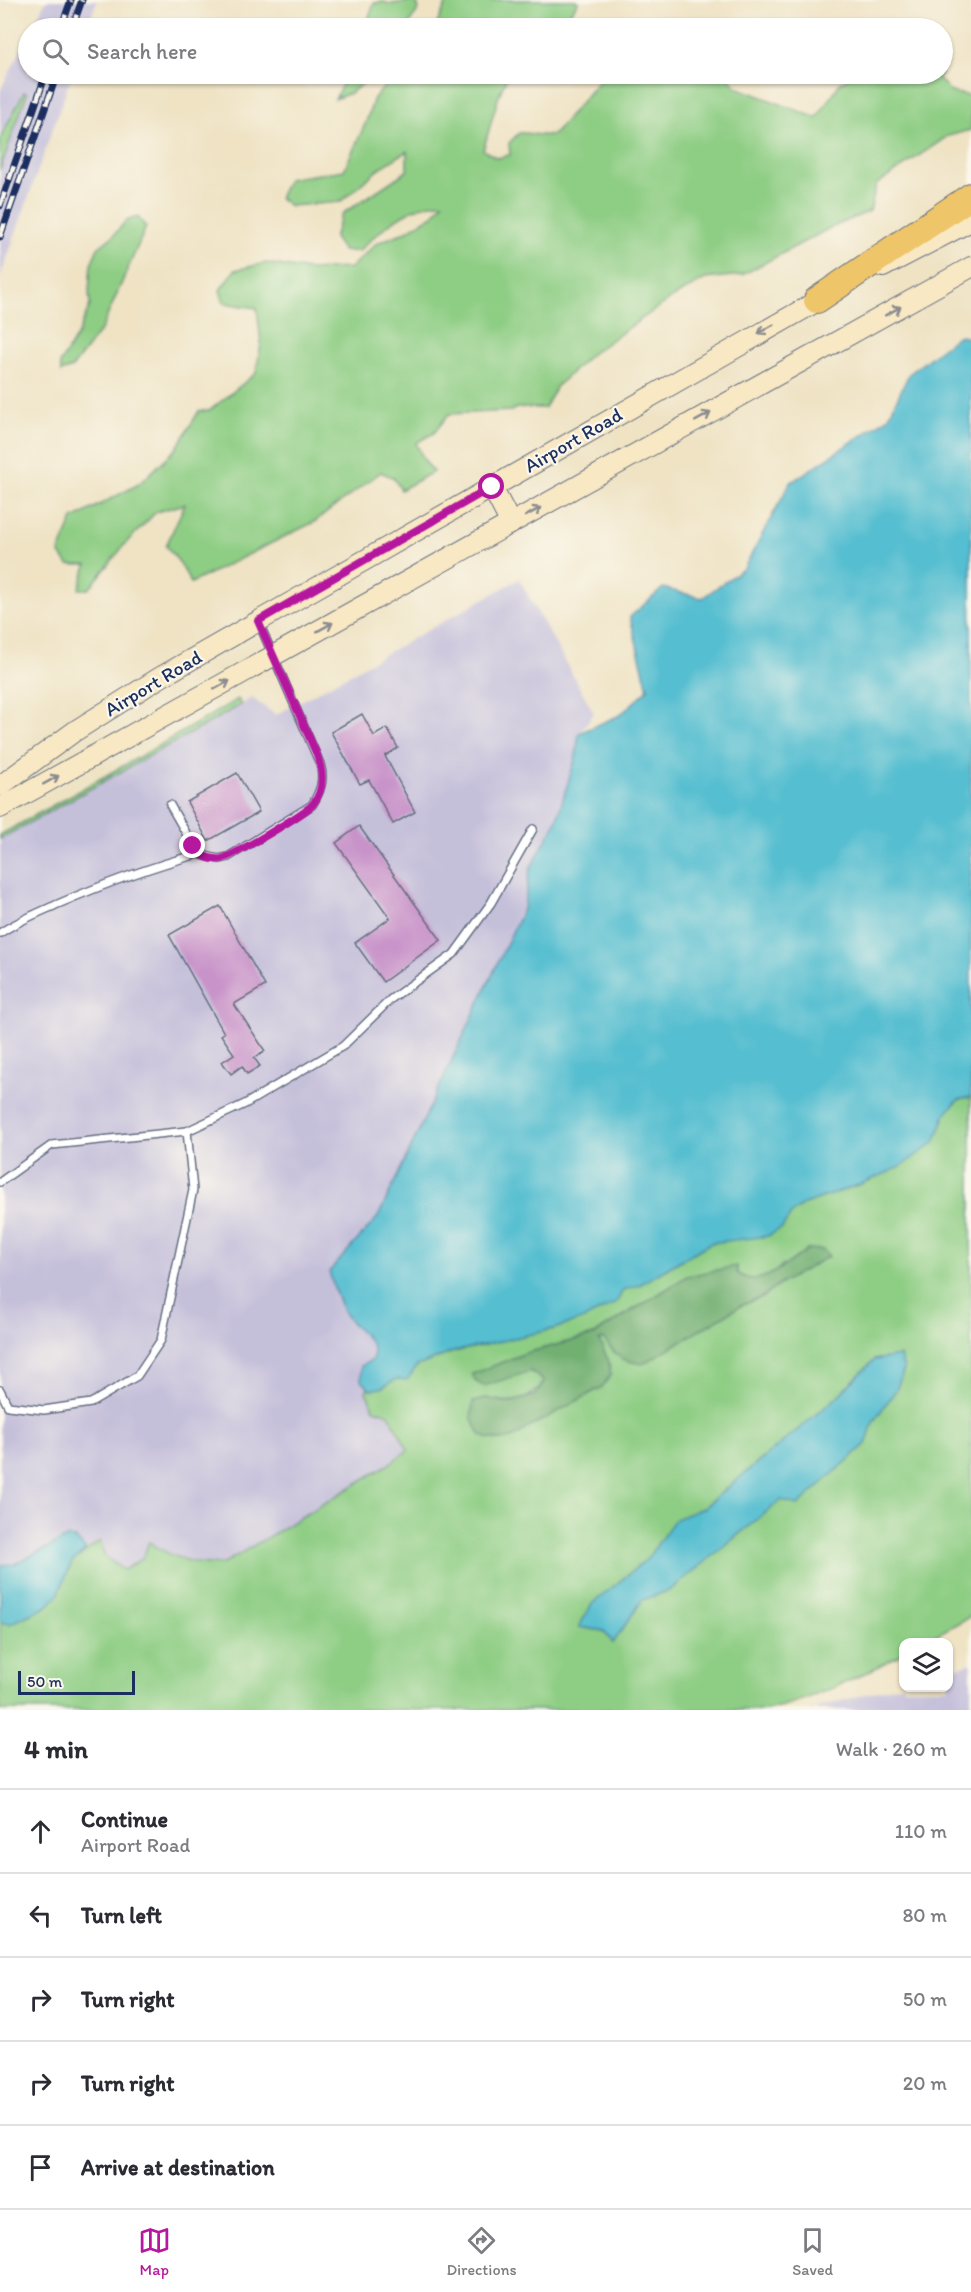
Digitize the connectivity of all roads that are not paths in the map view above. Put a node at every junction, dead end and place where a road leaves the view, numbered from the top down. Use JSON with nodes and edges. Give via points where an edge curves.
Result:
{"nodes":[{"id":1,"x":971,"y":196,"type":"edge"},
{"id":2,"x":971,"y":221,"type":"edge"},
{"id":3,"x":971,"y":267,"type":"edge"},
{"id":4,"x":817,"y":300,"type":"junction"},
{"id":5,"x":492,"y":487,"type":"junction"},
{"id":6,"x":510,"y":524,"type":"junction"},
{"id":7,"x":258,"y":621,"type":"junction"},
{"id":8,"x":274,"y":655,"type":"junction"},
{"id":9,"x":0,"y":786,"type":"edge"},
{"id":10,"x":170,"y":805,"type":"dead end"},
{"id":11,"x":0,"y":808,"type":"edge"},
{"id":12,"x":533,"y":829,"type":"dead end"},
{"id":13,"x":198,"y":854,"type":"junction"},
{"id":14,"x":0,"y":933,"type":"edge"},
{"id":15,"x":187,"y":1131,"type":"junction"},
{"id":16,"x":0,"y":1182,"type":"edge"},
{"id":17,"x":0,"y":1390,"type":"edge"}],
"edges":[{"from":1,"to":4,"type":"highway"},
{"from":2,"to":4,"type":"main road","name":"Airport Road"},
{"from":6,"to":3,"type":"main road","name":"Airport Road","one_way":true},
{"from":4,"to":5,"type":"main road","name":"Airport Road","one_way":true},
{"from":5,"to":6,"type":"main road"},
{"from":5,"to":7,"type":"main road","name":"Airport Road"},
{"from":8,"to":6,"type":"main road","name":"Airport Road","one_way":true},
{"from":7,"to":8,"type":"lane"},
{"from":7,"to":9,"type":"main road","name":"Airport Road","via":[[75,731]]},
{"from":11,"to":8,"type":"main road","name":"Airport Road","one_way":true},
{"from":8,"to":13,"type":"lane","via":[[323,773],[319,793],[312,805],[228,857]]},
{"from":10,"to":13,"type":"lane"},
{"from":12,"to":15,"type":"lane","via":[[490,903],[454,954],[391,999],[343,1046],[245,1104]]},
{"from":13,"to":14,"type":"lane","via":[[148,867],[89,890]]},
{"from":15,"to":16,"type":"lane","via":[[52,1145]]},
{"from":15,"to":17,"type":"lane","via":[[193,1190],[161,1340],[137,1376],[91,1403],[44,1410],[8,1406]]}]}
